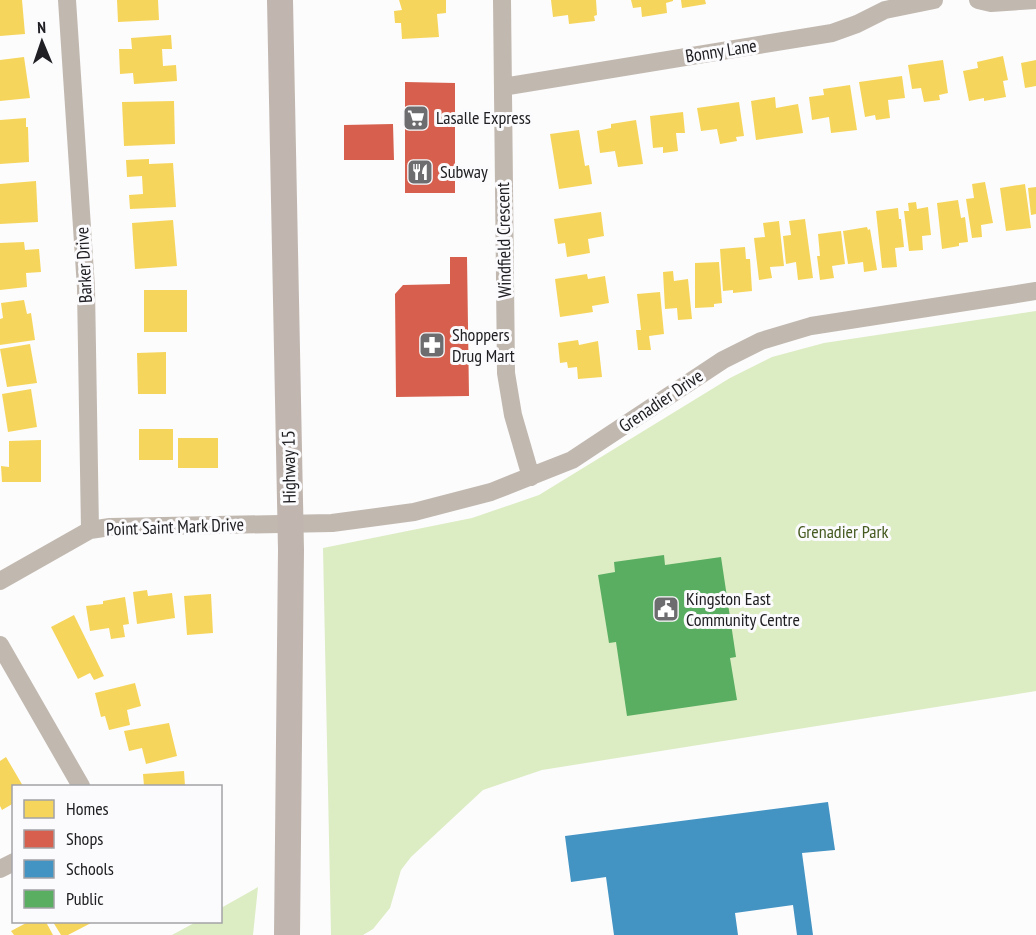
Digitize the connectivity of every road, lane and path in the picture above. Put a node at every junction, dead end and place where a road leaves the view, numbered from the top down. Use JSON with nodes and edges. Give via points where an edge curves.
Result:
{"nodes":[{"id":1,"x":67,"y":0,"type":"edge"},
{"id":2,"x":280,"y":0,"type":"edge"},
{"id":3,"x":502,"y":0,"type":"edge"},
{"id":4,"x":934,"y":0,"type":"edge"},
{"id":5,"x":978,"y":0,"type":"edge"},
{"id":6,"x":1036,"y":0,"type":"edge"},
{"id":7,"x":503,"y":87,"type":"junction"},
{"id":8,"x":1036,"y":291,"type":"edge"},
{"id":9,"x":531,"y":477,"type":"junction"},
{"id":10,"x":291,"y":524,"type":"junction"},
{"id":11,"x":90,"y":530,"type":"junction"},
{"id":12,"x":0,"y":581,"type":"edge"},
{"id":13,"x":0,"y":645,"type":"edge"},
{"id":14,"x":80,"y":785,"type":"edge"},
{"id":15,"x":287,"y":935,"type":"edge"}],
"edges":[{"from":1,"to":11,"type":"street","name":"Barker Drive","via":[[86,288]]},
{"from":2,"to":10,"type":"main road","name":"Highway 15"},
{"from":3,"to":7,"type":"street","name":"Windfield Crescent"},
{"from":4,"to":7,"type":"street","name":"Bonny Lane","via":[[885,10],[832,33]]},
{"from":5,"to":6,"type":"street"},
{"from":7,"to":9,"type":"street","name":"Windfield Crescent","via":[[506,373],[513,415]]},
{"from":8,"to":9,"type":"street","name":"Grenadier Drive","via":[[811,326],[761,340],[723,360],[572,460]]},
{"from":9,"to":10,"type":"street","name":"Grenadier Drive","via":[[414,512]]},
{"from":10,"to":11,"type":"street","name":"Point Saint Mark Drive"},
{"from":10,"to":15,"type":"main road","name":"Highway 15"},
{"from":11,"to":12,"type":"street","name":"Point Saint Mark Drive"},
{"from":13,"to":14,"type":"street"}]}
